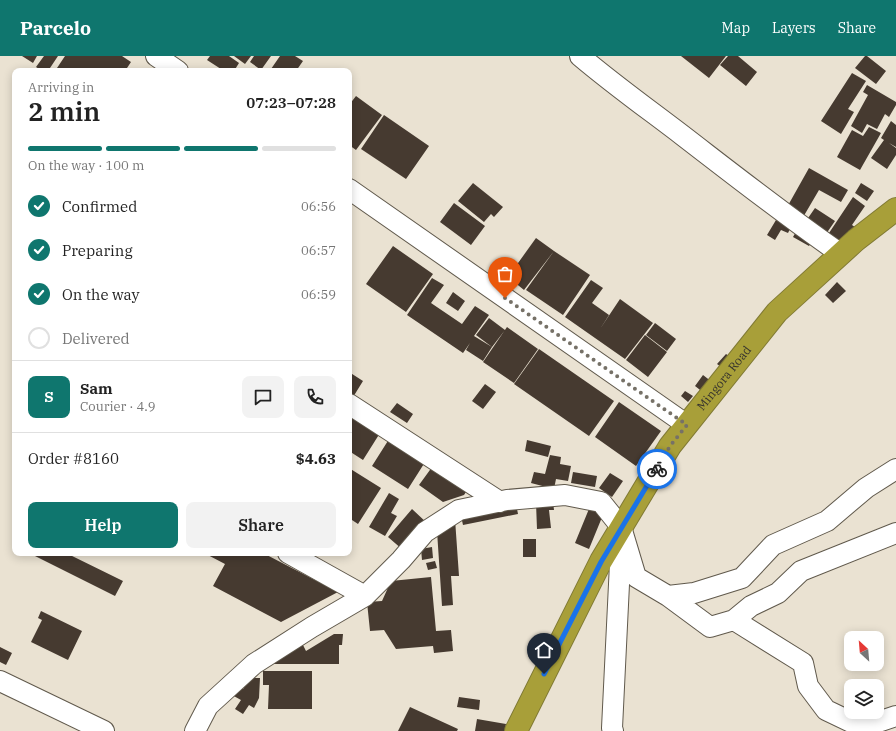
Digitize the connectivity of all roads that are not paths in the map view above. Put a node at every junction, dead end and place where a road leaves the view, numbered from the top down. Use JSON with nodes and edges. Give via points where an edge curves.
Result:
{"nodes":[{"id":1,"x":156,"y":56,"type":"edge"},
{"id":2,"x":580,"y":56,"type":"edge"},
{"id":3,"x":174,"y":68,"type":"edge"},
{"id":4,"x":352,"y":191,"type":"edge"},
{"id":5,"x":896,"y":209,"type":"edge"},
{"id":6,"x":841,"y":254,"type":"junction"},
{"id":7,"x":352,"y":406,"type":"edge"},
{"id":8,"x":687,"y":425,"type":"junction"},
{"id":9,"x":896,"y":469,"type":"edge"},
{"id":10,"x":500,"y":502,"type":"junction"},
{"id":11,"x":621,"y":527,"type":"junction"},
{"id":12,"x":896,"y":533,"type":"edge"},
{"id":13,"x":293,"y":556,"type":"edge"},
{"id":14,"x":365,"y":596,"type":"junction"},
{"id":15,"x":668,"y":596,"type":"junction"},
{"id":16,"x":734,"y":620,"type":"junction"},
{"id":17,"x":0,"y":681,"type":"edge"},
{"id":18,"x":896,"y":716,"type":"edge"},
{"id":19,"x":869,"y":728,"type":"edge"},
{"id":20,"x":104,"y":731,"type":"edge"},
{"id":21,"x":195,"y":731,"type":"edge"},
{"id":22,"x":516,"y":731,"type":"edge"},
{"id":23,"x":613,"y":731,"type":"edge"}],
"edges":[{"from":1,"to":3,"type":"street"},
{"from":2,"to":6,"type":"street","via":[[608,80]]},
{"from":4,"to":8,"type":"street"},
{"from":5,"to":6,"type":"highway","name":"Mingora Road"},
{"from":6,"to":8,"type":"highway","name":"Mingora Road","via":[[777,312]]},
{"from":7,"to":10,"type":"street"},
{"from":8,"to":11,"type":"highway","name":"Mingora Road","via":[[670,446]]},
{"from":9,"to":15,"type":"street","via":[[866,488],[827,521],[773,545],[742,578],[694,593]]},
{"from":10,"to":11,"type":"street","via":[[565,496],[600,502]]},
{"from":10,"to":14,"type":"street","via":[[459,510],[425,532]]},
{"from":11,"to":15,"type":"street","via":[[636,577]]},
{"from":11,"to":22,"type":"highway","name":"Mingora Road"},
{"from":11,"to":23,"type":"street"},
{"from":12,"to":16,"type":"street","via":[[800,571],[778,593],[751,606]]},
{"from":13,"to":14,"type":"street"},
{"from":14,"to":21,"type":"street","via":[[254,664],[208,706]]},
{"from":15,"to":16,"type":"street","via":[[710,627]]},
{"from":16,"to":19,"type":"street","via":[[803,663],[808,686],[826,710]]},
{"from":17,"to":20,"type":"street"},
{"from":18,"to":19,"type":"street"}]}
